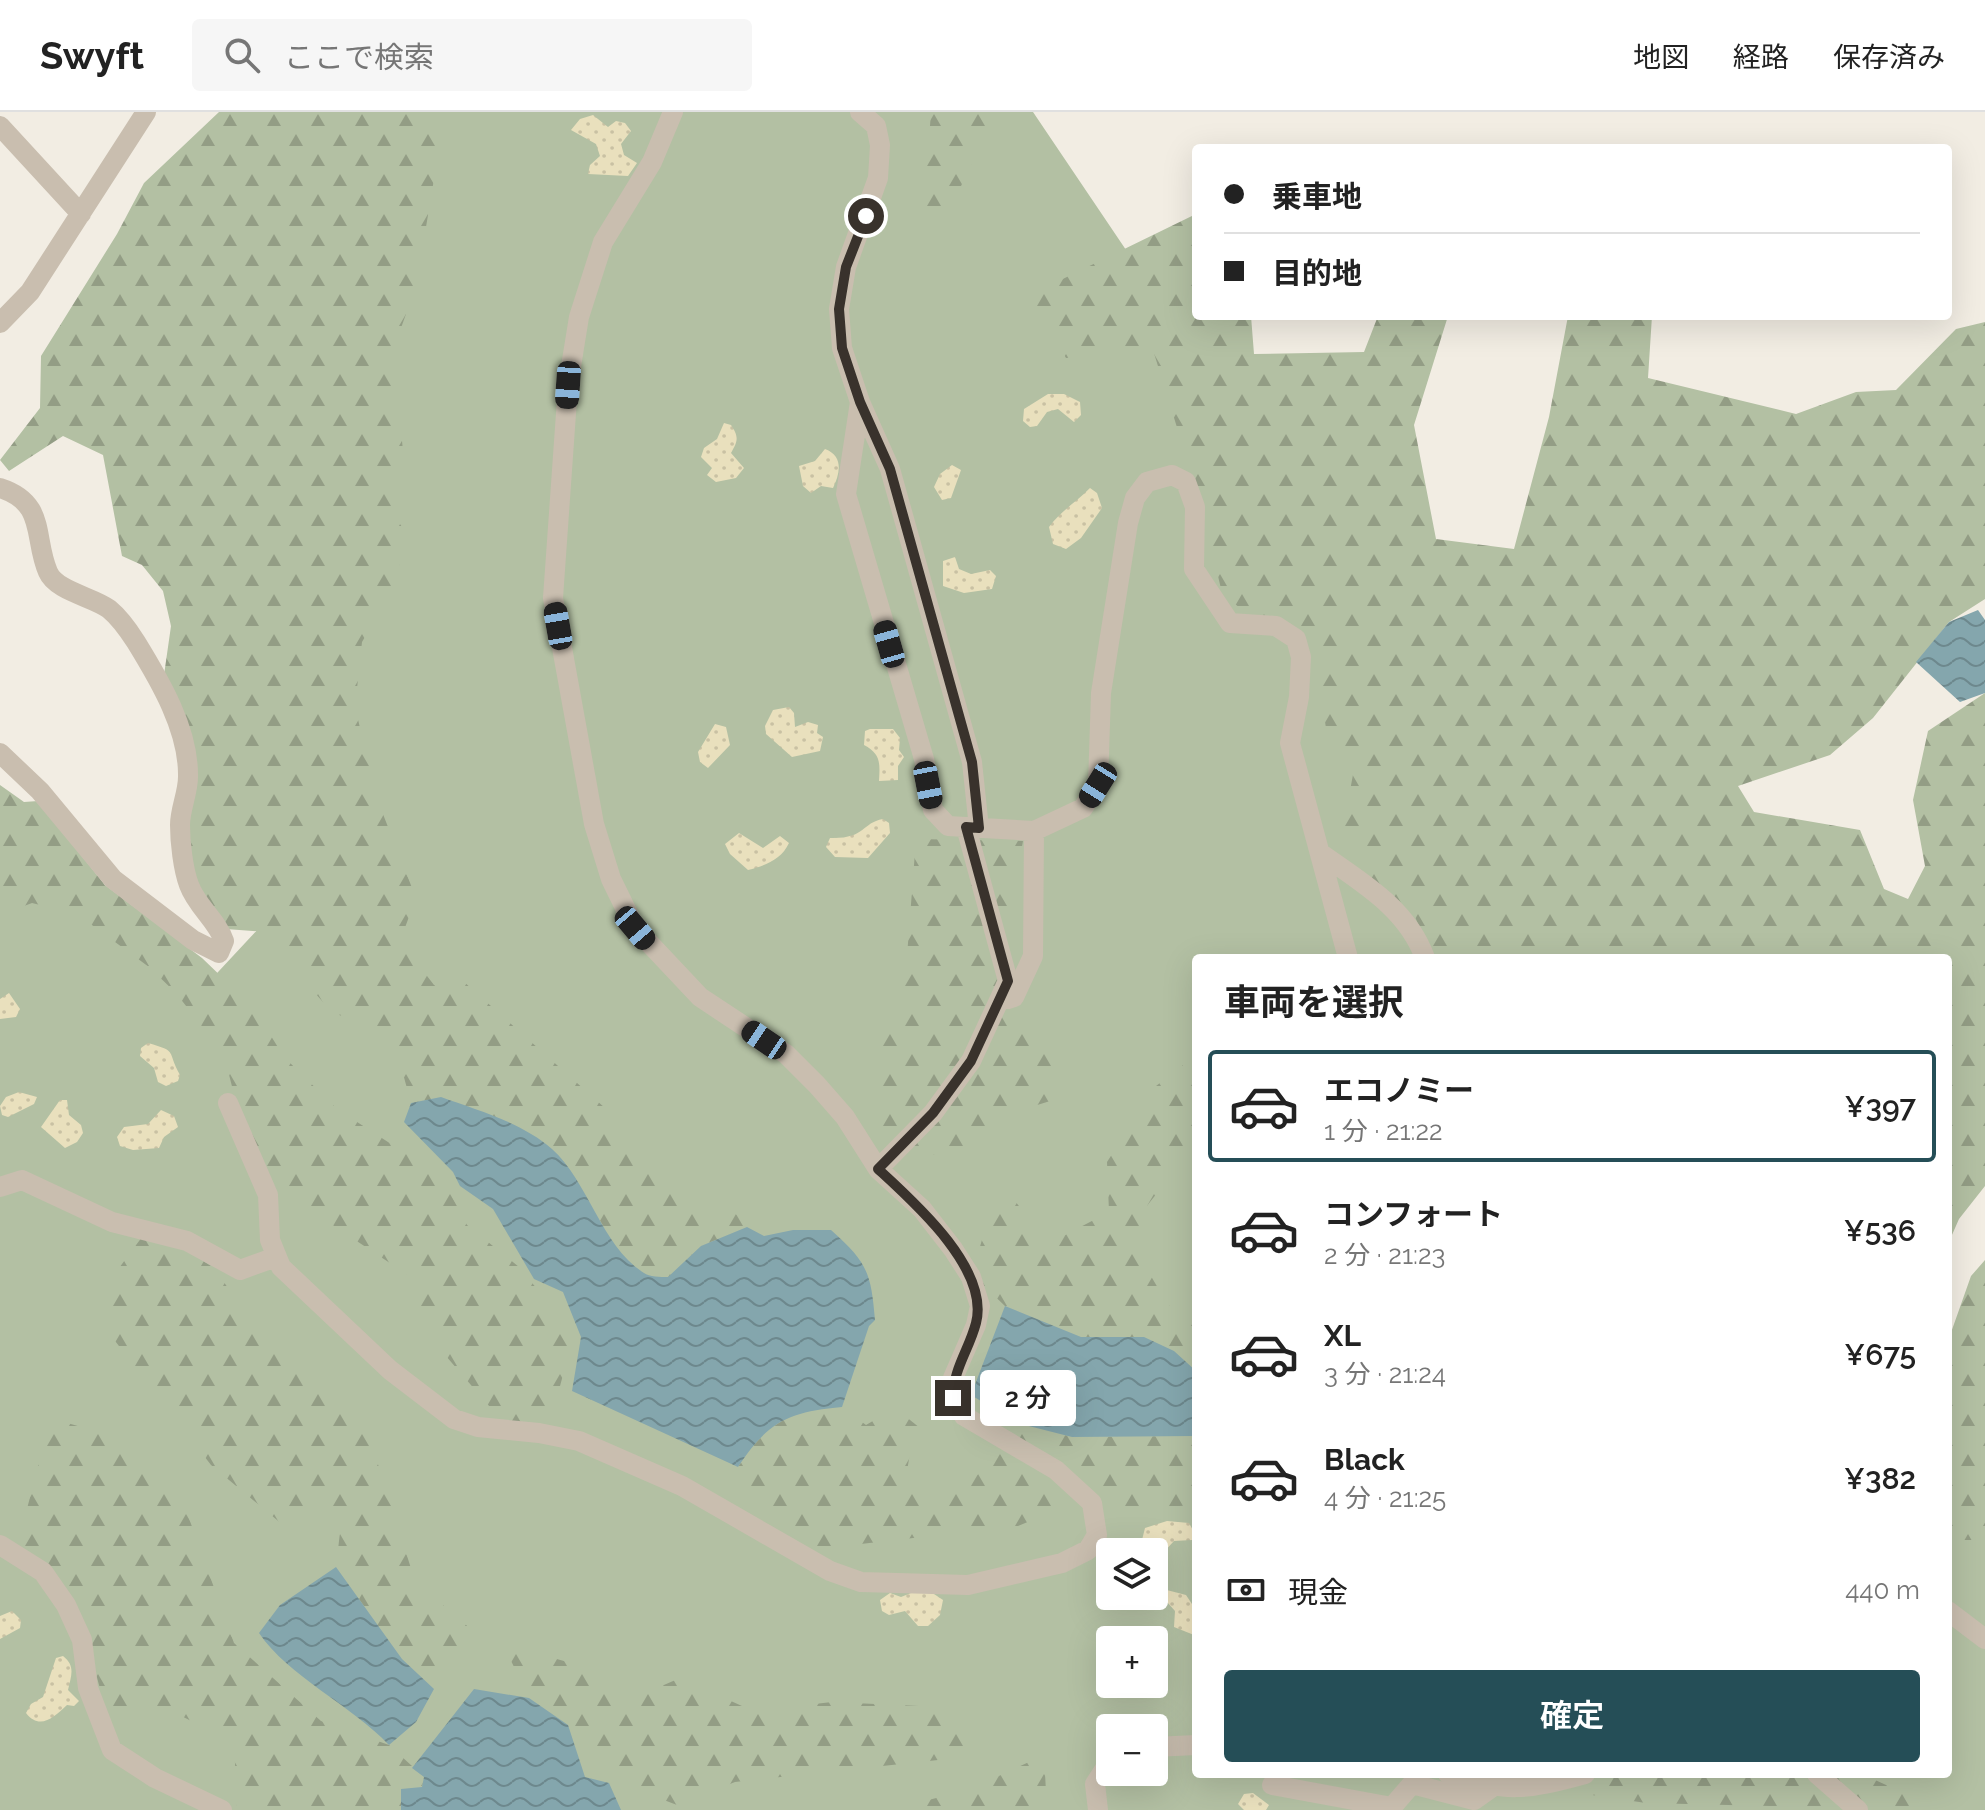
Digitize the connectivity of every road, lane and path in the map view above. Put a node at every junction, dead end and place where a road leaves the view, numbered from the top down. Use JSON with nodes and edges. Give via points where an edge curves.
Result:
{"nodes":[{"id":1,"x":146,"y":112,"type":"edge"},
{"id":2,"x":673,"y":112,"type":"edge"},
{"id":3,"x":860,"y":112,"type":"edge"},
{"id":4,"x":0,"y":126,"type":"edge"},
{"id":5,"x":81,"y":214,"type":"junction"},
{"id":6,"x":0,"y":323,"type":"edge"},
{"id":7,"x":860,"y":402,"type":"junction"},
{"id":8,"x":0,"y":488,"type":"edge"},
{"id":9,"x":0,"y":753,"type":"edge"},
{"id":10,"x":973,"y":827,"type":"junction"},
{"id":11,"x":1034,"y":831,"type":"junction"},
{"id":12,"x":1320,"y":853,"type":"junction"},
{"id":13,"x":1347,"y":954,"type":"edge"},
{"id":14,"x":1423,"y":954,"type":"edge"},
{"id":15,"x":1000,"y":1000,"type":"junction"},
{"id":16,"x":228,"y":1103,"type":"dead end"},
{"id":17,"x":878,"y":1169,"type":"junction"},
{"id":18,"x":0,"y":1187,"type":"edge"},
{"id":19,"x":276,"y":1257,"type":"junction"},
{"id":20,"x":0,"y":1545,"type":"edge"},
{"id":21,"x":1952,"y":1614,"type":"edge"},
{"id":22,"x":1985,"y":1639,"type":"edge"},
{"id":23,"x":1192,"y":1745,"type":"edge"},
{"id":24,"x":1168,"y":1746,"type":"edge"},
{"id":25,"x":1460,"y":1778,"type":"edge"},
{"id":26,"x":1571,"y":1778,"type":"edge"},
{"id":27,"x":1822,"y":1778,"type":"edge"},
{"id":28,"x":1096,"y":1782,"type":"edge"},
{"id":29,"x":1272,"y":1785,"type":"dead end"},
{"id":30,"x":1491,"y":1788,"type":"junction"},
{"id":31,"x":222,"y":1810,"type":"edge"},
{"id":32,"x":1098,"y":1810,"type":"edge"},
{"id":33,"x":1858,"y":1810,"type":"edge"}],
"edges":[{"from":1,"to":5,"type":"street"},
{"from":2,"to":17,"type":"street","via":[[652,162],[603,242],[579,317],[568,385],[553,598],[594,824],[611,879],[635,928],[700,997],[786,1054],[845,1117]]},
{"from":3,"to":7,"type":"street","via":[[876,126],[878,178],[846,267],[839,309],[842,348]]},
{"from":4,"to":5,"type":"street"},
{"from":5,"to":6,"type":"street","via":[[30,292]]},
{"from":7,"to":10,"type":"street","via":[[894,484],[972,762]]},
{"from":7,"to":10,"type":"street","via":[[846,494],[924,759],[933,810],[948,826]]},
{"from":8,"to":9,"type":"street","via":[[31,509],[48,574],[123,623],[166,696],[183,739],[188,776],[180,823],[188,884],[219,927],[224,941],[219,953],[193,940],[113,879],[40,791]]},
{"from":10,"to":11,"type":"street"},
{"from":10,"to":15,"type":"street","via":[[1008,981]]},
{"from":11,"to":12,"type":"street","via":[[1083,808],[1098,785],[1101,693],[1128,523],[1135,498],[1147,482],[1172,475],[1186,482],[1195,507],[1194,569],[1206,593],[1230,623],[1276,626],[1296,639],[1301,657],[1299,697],[1290,743]]},
{"from":11,"to":15,"type":"street","via":[[1033,956],[1014,997]]},
{"from":12,"to":13,"type":"street"},
{"from":12,"to":14,"type":"street","via":[[1400,912]]},
{"from":15,"to":17,"type":"street","via":[[971,1061],[933,1113]]},
{"from":16,"to":19,"type":"street","via":[[268,1195]]},
{"from":17,"to":19,"type":"street","via":[[922,1209],[971,1277],[980,1306],[953,1378],[953,1398],[964,1416],[1056,1470],[1092,1503],[1097,1535],[1088,1550],[1062,1563],[968,1585],[861,1582],[830,1571],[682,1486],[579,1441],[454,1419],[390,1370]]},
{"from":18,"to":19,"type":"street","via":[[22,1180],[112,1222],[187,1241],[240,1270]]},
{"from":20,"to":31,"type":"street","via":[[43,1572],[66,1605],[82,1640],[88,1688],[112,1750]]},
{"from":21,"to":22,"type":"street"},
{"from":23,"to":24,"type":"street"},
{"from":25,"to":30,"type":"street"},
{"from":26,"to":30,"type":"street","via":[[1538,1787]]},
{"from":27,"to":33,"type":"street"},
{"from":28,"to":32,"type":"street"},
{"from":29,"to":30,"type":"street","via":[[1392,1807],[1412,1784],[1474,1800]]}]}
